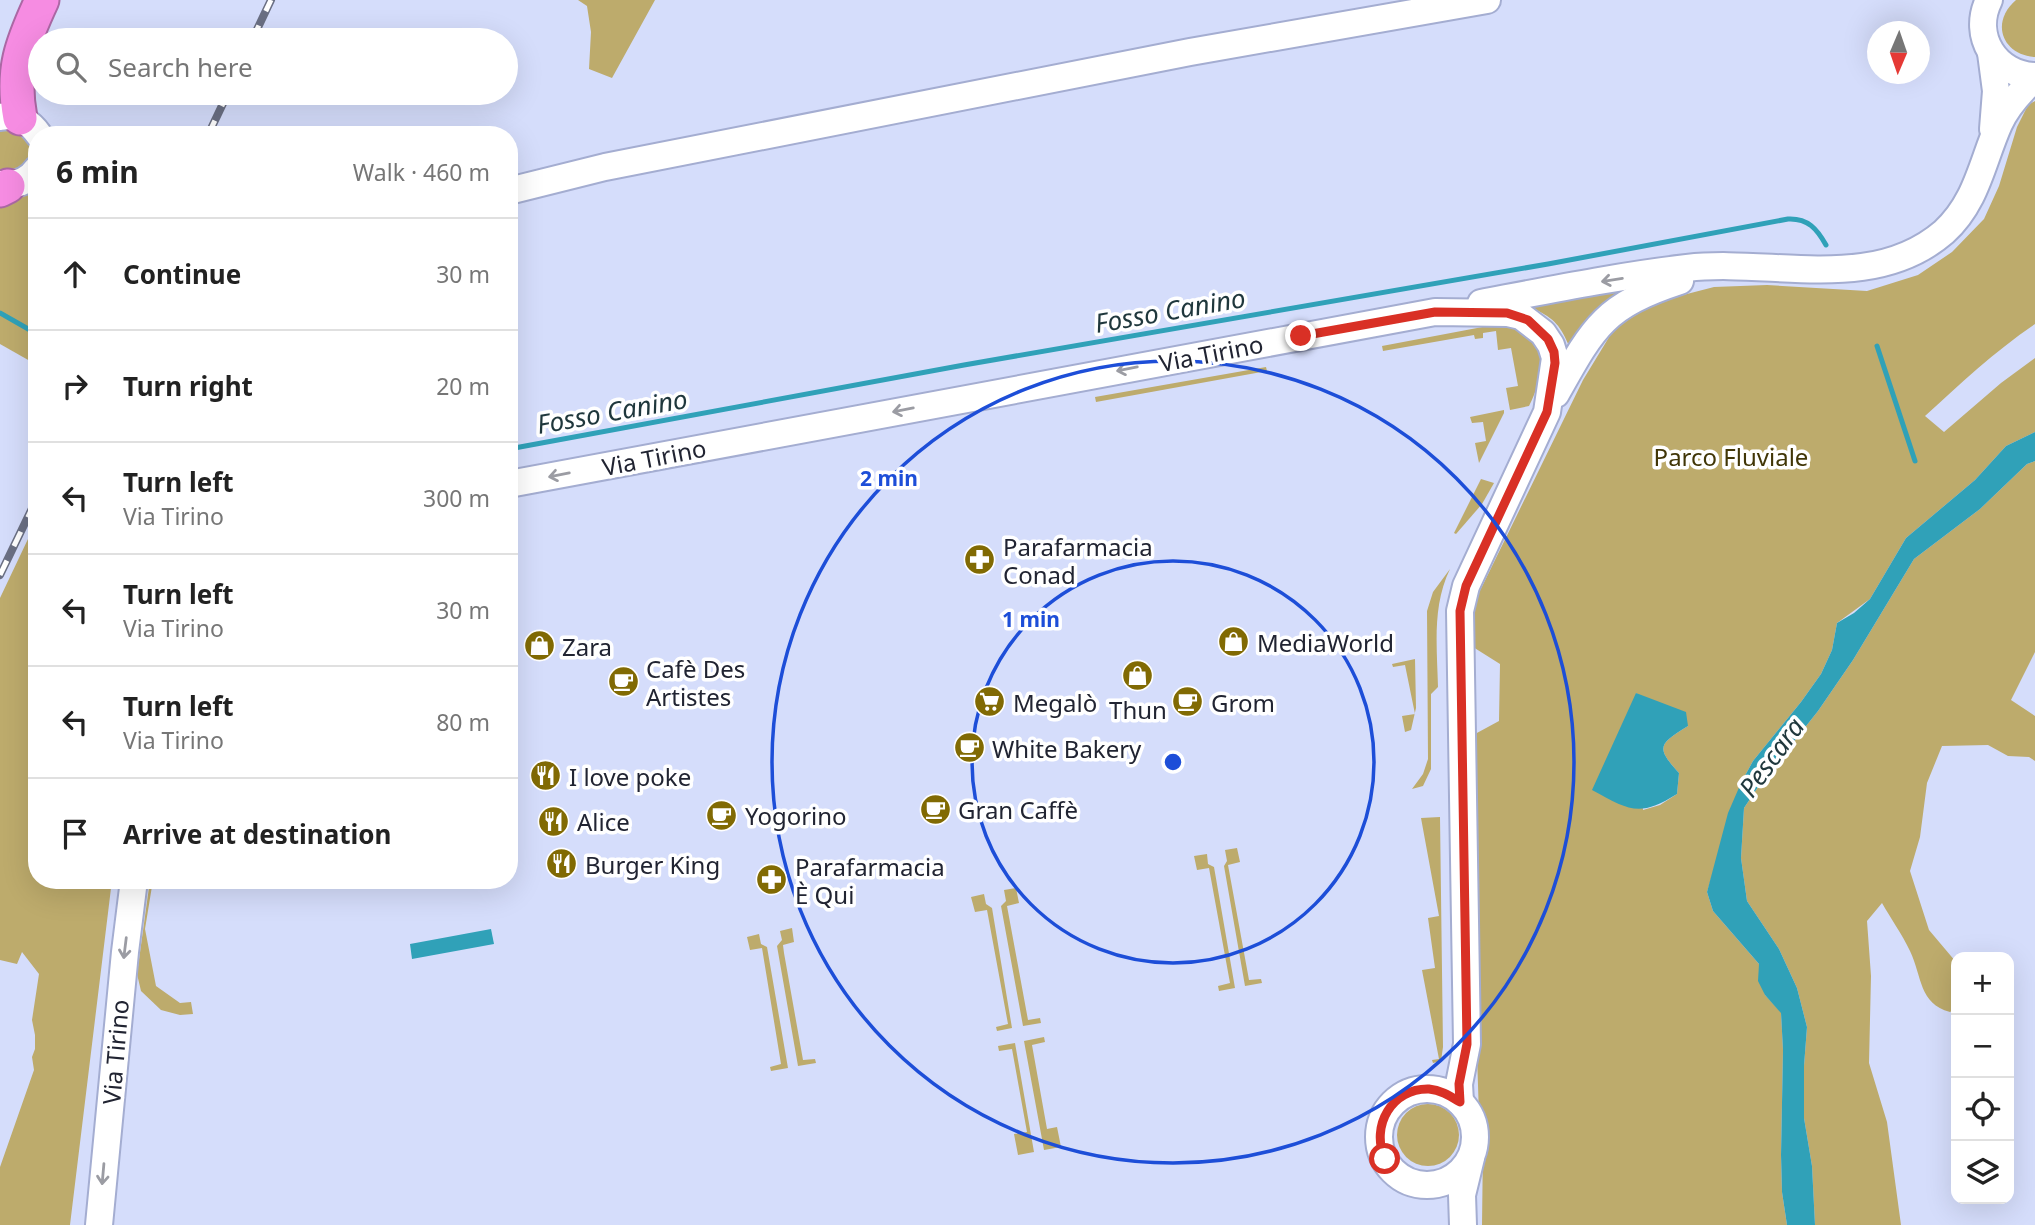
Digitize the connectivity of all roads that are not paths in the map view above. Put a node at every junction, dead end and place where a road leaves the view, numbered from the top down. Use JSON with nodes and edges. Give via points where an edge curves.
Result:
{"nodes":[{"id":1,"x":42,"y":0,"type":"edge"},
{"id":2,"x":1487,"y":0,"type":"edge"},
{"id":3,"x":1979,"y":7,"type":"edge"},
{"id":4,"x":29,"y":28,"type":"edge"},
{"id":5,"x":28,"y":30,"type":"edge"},
{"id":6,"x":1991,"y":53,"type":"junction"},
{"id":7,"x":2035,"y":77,"type":"edge"},
{"id":8,"x":20,"y":123,"type":"edge"},
{"id":9,"x":1988,"y":152,"type":"junction"},
{"id":10,"x":518,"y":189,"type":"edge"},
{"id":11,"x":1728,"y":265,"type":"junction"},
{"id":12,"x":1435,"y":312,"type":"junction"},
{"id":13,"x":1547,"y":412,"type":"junction"},
{"id":14,"x":518,"y":482,"type":"edge"},
{"id":15,"x":134,"y":889,"type":"edge"},
{"id":16,"x":1460,"y":1102,"type":"junction"},
{"id":17,"x":1474,"y":1148,"type":"junction"},
{"id":18,"x":99,"y":1225,"type":"edge"},
{"id":19,"x":1462,"y":1225,"type":"edge"}],
"edges":[{"from":1,"to":4,"type":"highway"},
{"from":2,"to":10,"type":"street","via":[[1176,55],[605,167]]},
{"from":3,"to":6,"type":"street"},
{"from":5,"to":8,"type":"highway","via":[[16,76]]},
{"from":6,"to":7,"type":"street","via":[[2016,73]]},
{"from":6,"to":9,"type":"street","via":[[1996,103]]},
{"from":7,"to":9,"type":"street","via":[[2009,106]]},
{"from":9,"to":11,"type":"street","via":[[1967,206],[1934,240],[1908,255],[1859,269]]},
{"from":11,"to":12,"type":"street","one_way":true,"via":[[1687,268]]},
{"from":11,"to":13,"type":"street","via":[[1656,289],[1617,308],[1591,334]]},
{"from":12,"to":13,"type":"street","name":"Via Tirino","via":[[1507,313],[1533,324],[1554,352]]},
{"from":12,"to":14,"type":"street","name":"Via Tirino","one_way":true},
{"from":13,"to":16,"type":"street","name":"Via Tirino","via":[[1466,586],[1460,611],[1467,1044]]},
{"from":15,"to":18,"type":"street","name":"Via Tirino","one_way":true},
{"from":16,"to":17,"type":"street","via":[[1473,1123]]},
{"from":16,"to":17,"type":"street","via":[[1430,1089],[1402,1097],[1384,1117],[1382,1152],[1400,1176],[1429,1185],[1458,1174]]},
{"from":17,"to":19,"type":"street","via":[[1462,1195]]}]}
